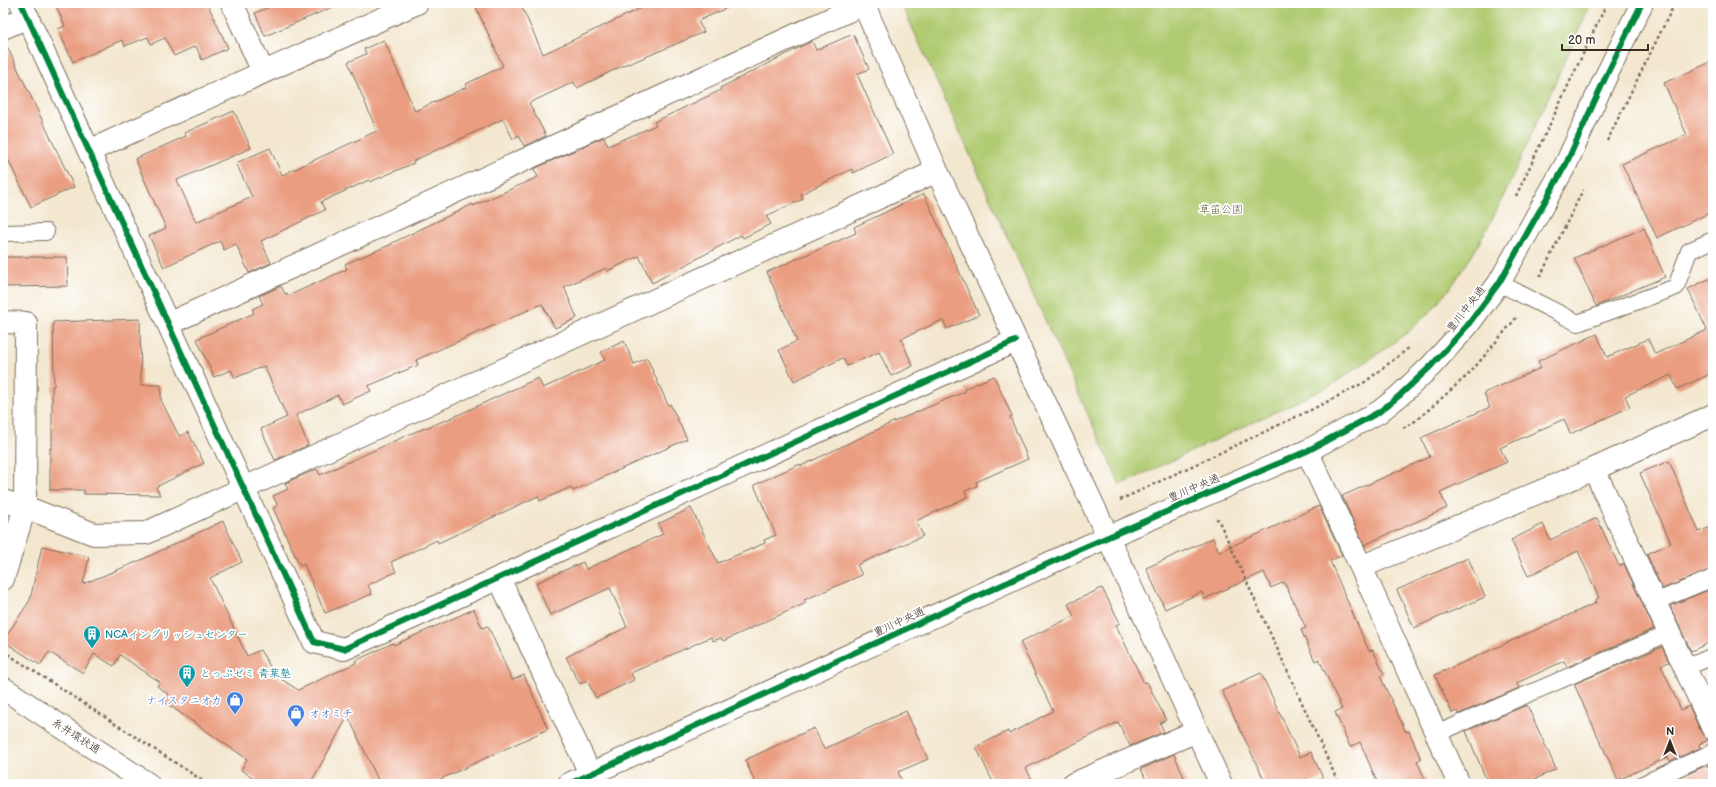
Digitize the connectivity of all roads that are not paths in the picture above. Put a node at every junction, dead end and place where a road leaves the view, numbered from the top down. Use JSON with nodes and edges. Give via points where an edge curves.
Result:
{"nodes":[{"id":1,"x":232,"y":3,"type":"edge"},
{"id":2,"x":417,"y":3,"type":"edge"},
{"id":3,"x":1642,"y":3,"type":"edge"},
{"id":4,"x":863,"y":4,"type":"edge"},
{"id":5,"x":25,"y":10,"type":"edge"},
{"id":6,"x":3,"y":28,"type":"edge"},
{"id":7,"x":263,"y":72,"type":"junction"},
{"id":8,"x":89,"y":151,"type":"junction"},
{"id":9,"x":937,"y":171,"type":"junction"},
{"id":10,"x":46,"y":232,"type":"dead end"},
{"id":11,"x":3,"y":233,"type":"edge"},
{"id":12,"x":1713,"y":240,"type":"edge"},
{"id":13,"x":1499,"y":283,"type":"junction"},
{"id":14,"x":3,"y":322,"type":"edge"},
{"id":15,"x":168,"y":324,"type":"junction"},
{"id":16,"x":1016,"y":341,"type":"junction"},
{"id":17,"x":1713,"y":415,"type":"edge"},
{"id":18,"x":1307,"y":451,"type":"junction"},
{"id":19,"x":1594,"y":469,"type":"junction"},
{"id":20,"x":244,"y":489,"type":"junction"},
{"id":21,"x":3,"y":501,"type":"edge"},
{"id":22,"x":25,"y":507,"type":"junction"},
{"id":23,"x":1108,"y":537,"type":"junction"},
{"id":24,"x":1361,"y":567,"type":"junction"},
{"id":25,"x":499,"y":578,"type":"junction"},
{"id":26,"x":1713,"y":578,"type":"edge"},
{"id":27,"x":3,"y":579,"type":"edge"},
{"id":28,"x":1655,"y":602,"type":"junction"},
{"id":29,"x":1669,"y":633,"type":"junction"},
{"id":30,"x":1713,"y":656,"type":"edge"},
{"id":31,"x":1685,"y":668,"type":"junction"},
{"id":32,"x":3,"y":688,"type":"edge"},
{"id":33,"x":1713,"y":729,"type":"edge"},
{"id":34,"x":1197,"y":730,"type":"junction"},
{"id":35,"x":1436,"y":734,"type":"junction"},
{"id":36,"x":1713,"y":752,"type":"edge"},
{"id":37,"x":593,"y":779,"type":"edge"},
{"id":38,"x":148,"y":784,"type":"edge"},
{"id":39,"x":569,"y":784,"type":"edge"},
{"id":40,"x":1073,"y":784,"type":"edge"},
{"id":41,"x":1222,"y":784,"type":"edge"},
{"id":42,"x":1458,"y":784,"type":"edge"},
{"id":43,"x":1643,"y":784,"type":"edge"}],
"edges":[{"from":1,"to":7,"type":"street"},
{"from":2,"to":7,"type":"street"},
{"from":3,"to":13,"type":"street","name":"豊川中央通","via":[[1566,164]]},
{"from":4,"to":9,"type":"street"},
{"from":4,"to":15,"type":"street"},
{"from":5,"to":6,"type":"street"},
{"from":5,"to":8,"type":"street"},
{"from":7,"to":8,"type":"street"},
{"from":8,"to":15,"type":"street"},
{"from":9,"to":16,"type":"street"},
{"from":9,"to":20,"type":"street"},
{"from":10,"to":11,"type":"lane"},
{"from":12,"to":13,"type":"lane","via":[[1689,251],[1676,287],[1578,323]]},
{"from":13,"to":18,"type":"street","name":"豊川中央通","via":[[1456,338],[1399,396],[1379,412]]},
{"from":14,"to":22,"type":"street","via":[[26,323]]},
{"from":15,"to":20,"type":"street"},
{"from":16,"to":23,"type":"street"},
{"from":16,"to":25,"type":"street"},
{"from":17,"to":19,"type":"street"},
{"from":18,"to":23,"type":"street","name":"豊川中央通"},
{"from":18,"to":24,"type":"street"},
{"from":19,"to":24,"type":"street"},
{"from":19,"to":28,"type":"street"},
{"from":20,"to":22,"type":"street","via":[[146,533],[94,534]]},
{"from":20,"to":25,"type":"street","via":[[314,642],[344,649]]},
{"from":21,"to":22,"type":"street"},
{"from":22,"to":27,"type":"street"},
{"from":23,"to":34,"type":"street"},
{"from":23,"to":37,"type":"street","name":"豊川中央通"},
{"from":24,"to":35,"type":"street"},
{"from":25,"to":37,"type":"street"},
{"from":26,"to":28,"type":"lane"},
{"from":28,"to":29,"type":"street"},
{"from":29,"to":31,"type":"street"},
{"from":29,"to":35,"type":"lane"},
{"from":30,"to":31,"type":"lane"},
{"from":31,"to":33,"type":"street"},
{"from":32,"to":38,"type":"street","name":"糸井環状通"},
{"from":34,"to":40,"type":"street"},
{"from":34,"to":41,"type":"street"},
{"from":35,"to":42,"type":"street"},
{"from":36,"to":43,"type":"lane"},
{"from":37,"to":39,"type":"street","name":"豊川中央通"}]}
